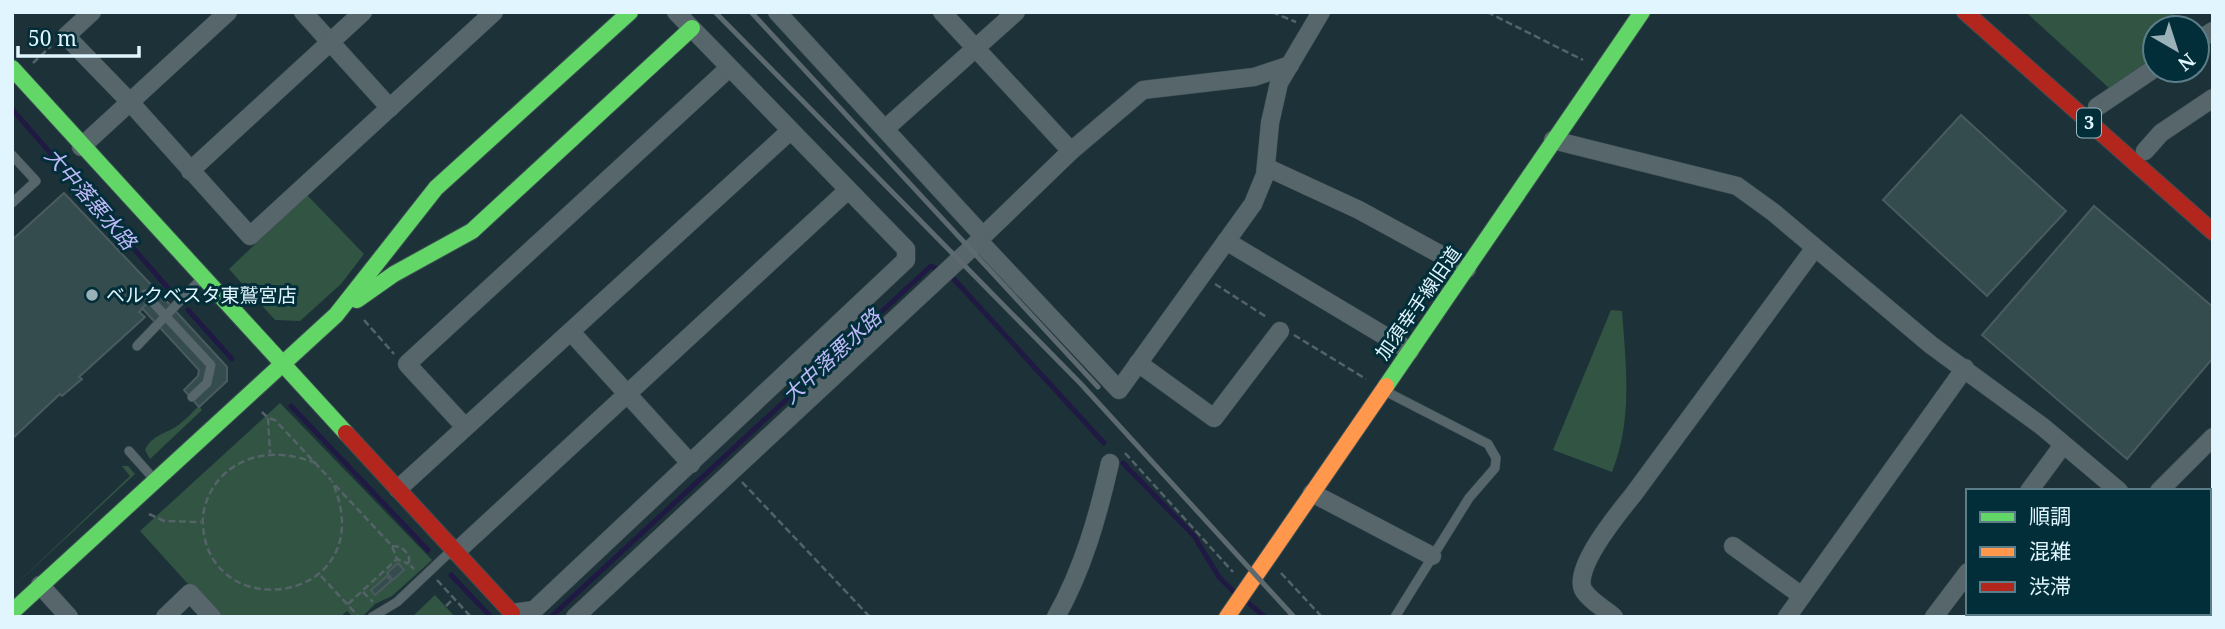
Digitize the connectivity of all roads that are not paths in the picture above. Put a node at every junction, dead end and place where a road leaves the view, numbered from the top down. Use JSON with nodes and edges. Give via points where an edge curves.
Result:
{"nodes":[{"id":1,"x":92,"y":12,"type":"edge"},
{"id":2,"x":228,"y":12,"type":"edge"},
{"id":3,"x":303,"y":12,"type":"edge"},
{"id":4,"x":363,"y":12,"type":"edge"},
{"id":5,"x":494,"y":12,"type":"edge"},
{"id":6,"x":630,"y":12,"type":"edge"},
{"id":7,"x":676,"y":12,"type":"edge"},
{"id":8,"x":777,"y":12,"type":"edge"},
{"id":9,"x":942,"y":12,"type":"edge"},
{"id":10,"x":1016,"y":12,"type":"edge"},
{"id":11,"x":1321,"y":12,"type":"edge"},
{"id":12,"x":1642,"y":12,"type":"edge"},
{"id":13,"x":1965,"y":12,"type":"edge"},
{"id":14,"x":692,"y":29,"type":"junction"},
{"id":15,"x":330,"y":43,"type":"junction"},
{"id":16,"x":975,"y":48,"type":"junction"},
{"id":17,"x":1290,"y":65,"type":"junction"},
{"id":18,"x":12,"y":68,"type":"edge"},
{"id":19,"x":729,"y":68,"type":"junction"},
{"id":20,"x":2141,"y":77,"type":"edge"},
{"id":21,"x":2076,"y":88,"type":"dead end"},
{"id":22,"x":2213,"y":98,"type":"edge"},
{"id":23,"x":129,"y":102,"type":"junction"},
{"id":24,"x":2097,"y":107,"type":"junction"},
{"id":25,"x":390,"y":108,"type":"junction"},
{"id":26,"x":885,"y":128,"type":"junction"},
{"id":27,"x":790,"y":131,"type":"junction"},
{"id":28,"x":1553,"y":140,"type":"junction"},
{"id":29,"x":81,"y":147,"type":"junction"},
{"id":30,"x":1071,"y":151,"type":"junction"},
{"id":31,"x":2145,"y":151,"type":"junction"},
{"id":32,"x":12,"y":155,"type":"edge"},
{"id":33,"x":1266,"y":167,"type":"junction"},
{"id":34,"x":190,"y":171,"type":"junction"},
{"id":35,"x":848,"y":190,"type":"junction"},
{"id":36,"x":12,"y":203,"type":"edge"},
{"id":37,"x":2213,"y":209,"type":"edge"},
{"id":38,"x":2213,"y":232,"type":"edge"},
{"id":39,"x":981,"y":238,"type":"junction"},
{"id":40,"x":1226,"y":241,"type":"junction"},
{"id":41,"x":1814,"y":248,"type":"junction"},
{"id":42,"x":1467,"y":270,"type":"junction"},
{"id":43,"x":203,"y":277,"type":"junction"},
{"id":44,"x":145,"y":294,"type":"dead end"},
{"id":45,"x":336,"y":315,"type":"junction"},
{"id":46,"x":1280,"y":331,"type":"dead end"},
{"id":47,"x":571,"y":332,"type":"junction"},
{"id":48,"x":137,"y":346,"type":"dead end"},
{"id":49,"x":1410,"y":351,"type":"junction"},
{"id":50,"x":1138,"y":363,"type":"junction"},
{"id":51,"x":284,"y":365,"type":"junction"},
{"id":52,"x":1965,"y":368,"type":"junction"},
{"id":53,"x":1384,"y":390,"type":"junction"},
{"id":54,"x":628,"y":394,"type":"junction"},
{"id":55,"x":192,"y":397,"type":"dead end"},
{"id":56,"x":465,"y":427,"type":"junction"},
{"id":57,"x":2213,"y":437,"type":"edge"},
{"id":58,"x":2063,"y":445,"type":"junction"},
{"id":59,"x":129,"y":451,"type":"dead end"},
{"id":60,"x":1110,"y":463,"type":"road end"},
{"id":61,"x":691,"y":464,"type":"junction"},
{"id":62,"x":154,"y":480,"type":"junction"},
{"id":63,"x":398,"y":489,"type":"junction"},
{"id":64,"x":2030,"y":489,"type":"edge"},
{"id":65,"x":2117,"y":489,"type":"edge"},
{"id":66,"x":2161,"y":489,"type":"edge"},
{"id":67,"x":1312,"y":494,"type":"junction"},
{"id":68,"x":1733,"y":546,"type":"dead end"},
{"id":69,"x":454,"y":551,"type":"junction"},
{"id":70,"x":1432,"y":556,"type":"junction"},
{"id":71,"x":1966,"y":575,"type":"edge"},
{"id":72,"x":40,"y":586,"type":"junction"},
{"id":73,"x":1802,"y":596,"type":"junction"},
{"id":74,"x":1230,"y":611,"type":"edge"},
{"id":75,"x":12,"y":612,"type":"edge"},
{"id":76,"x":512,"y":613,"type":"joint"},
{"id":77,"x":69,"y":617,"type":"edge"},
{"id":78,"x":165,"y":617,"type":"edge"},
{"id":79,"x":212,"y":617,"type":"edge"},
{"id":80,"x":372,"y":617,"type":"edge"},
{"id":81,"x":575,"y":617,"type":"edge"},
{"id":82,"x":1056,"y":617,"type":"edge"},
{"id":83,"x":1395,"y":617,"type":"edge"},
{"id":84,"x":1614,"y":617,"type":"edge"},
{"id":85,"x":1787,"y":617,"type":"edge"},
{"id":86,"x":1934,"y":617,"type":"edge"}],
"edges":[{"from":1,"to":23,"type":"street","via":[[66,36]]},
{"from":2,"to":23,"type":"street"},
{"from":3,"to":15,"type":"street"},
{"from":4,"to":15,"type":"street"},
{"from":5,"to":25,"type":"street"},
{"from":6,"to":45,"type":"street","via":[[436,188]]},
{"from":7,"to":14,"type":"street"},
{"from":8,"to":26,"type":"street"},
{"from":9,"to":16,"type":"street"},
{"from":10,"to":16,"type":"street"},
{"from":11,"to":17,"type":"street"},
{"from":12,"to":28,"type":"street","name":"加須幸手線旧道"},
{"from":13,"to":38,"type":"street","number":"3"},
{"from":14,"to":19,"type":"street"},
{"from":14,"to":45,"type":"street","via":[[472,231],[394,274]]},
{"from":15,"to":25,"type":"street"},
{"from":15,"to":34,"type":"street"},
{"from":16,"to":26,"type":"street"},
{"from":16,"to":30,"type":"street"},
{"from":17,"to":30,"type":"street","via":[[1254,77],[1143,90]]},
{"from":17,"to":33,"type":"street","via":[[1279,83]]},
{"from":18,"to":29,"type":"street"},
{"from":19,"to":27,"type":"street"},
{"from":19,"to":56,"type":"street","via":[[407,365]]},
{"from":20,"to":24,"type":"street"},
{"from":21,"to":24,"type":"street","number":"3"},
{"from":22,"to":31,"type":"street","via":[[2161,133]]},
{"from":23,"to":29,"type":"street"},
{"from":23,"to":34,"type":"street"},
{"from":24,"to":31,"type":"street","number":"3"},
{"from":25,"to":34,"type":"street","via":[[250,236]]},
{"from":26,"to":39,"type":"street"},
{"from":27,"to":35,"type":"street"},
{"from":27,"to":47,"type":"street"},
{"from":28,"to":41,"type":"street","via":[[1737,186]]},
{"from":28,"to":42,"type":"street","name":"加須幸手線旧道"},
{"from":29,"to":43,"type":"street"},
{"from":30,"to":39,"type":"street"},
{"from":31,"to":37,"type":"street","number":"3"},
{"from":32,"to":36,"type":"lane","via":[[36,181]]},
{"from":33,"to":40,"type":"street","via":[[1254,204]]},
{"from":33,"to":42,"type":"street"},
{"from":35,"to":54,"type":"street"},
{"from":35,"to":61,"type":"street","via":[[906,249],[906,260]]},
{"from":39,"to":50,"type":"street","via":[[1119,390]]},
{"from":39,"to":81,"type":"street"},
{"from":40,"to":49,"type":"street"},
{"from":40,"to":50,"type":"street"},
{"from":41,"to":52,"type":"street"},
{"from":41,"to":84,"type":"street","via":[[1601,534],[1581,582],[1583,591]]},
{"from":42,"to":49,"type":"street","name":"加須幸手線旧道"},
{"from":43,"to":48,"type":"lane"},
{"from":43,"to":51,"type":"street"},
{"from":44,"to":55,"type":"lane","via":[[211,365],[207,383]]},
{"from":45,"to":51,"type":"street"},
{"from":46,"to":50,"type":"street","via":[[1214,418]]},
{"from":47,"to":54,"type":"street"},
{"from":47,"to":56,"type":"street"},
{"from":49,"to":53,"type":"street","name":"加須幸手線旧道"},
{"from":51,"to":62,"type":"street"},
{"from":51,"to":63,"type":"street"},
{"from":52,"to":58,"type":"street"},
{"from":52,"to":73,"type":"street"},
{"from":53,"to":67,"type":"street","name":"加須幸手線旧道"},
{"from":53,"to":70,"type":"lane","via":[[1488,444],[1496,458],[1495,468],[1469,498]]},
{"from":54,"to":61,"type":"street"},
{"from":54,"to":69,"type":"street"},
{"from":56,"to":63,"type":"street"},
{"from":57,"to":66,"type":"street"},
{"from":58,"to":64,"type":"street"},
{"from":58,"to":65,"type":"street"},
{"from":59,"to":62,"type":"lane"},
{"from":60,"to":82,"type":"street","via":[[1098,513]]},
{"from":61,"to":76,"type":"street","via":[[534,610]]},
{"from":62,"to":72,"type":"street"},
{"from":63,"to":69,"type":"street"},
{"from":67,"to":70,"type":"street"},
{"from":67,"to":74,"type":"street","name":"加須幸手線旧道"},
{"from":68,"to":73,"type":"street"},
{"from":69,"to":76,"type":"street"},
{"from":69,"to":80,"type":"lane","via":[[397,602]]},
{"from":70,"to":83,"type":"lane"},
{"from":71,"to":86,"type":"street"},
{"from":72,"to":75,"type":"street"},
{"from":72,"to":77,"type":"street"},
{"from":73,"to":85,"type":"street"},
{"from":78,"to":79,"type":"street","via":[[190,593]]}]}
